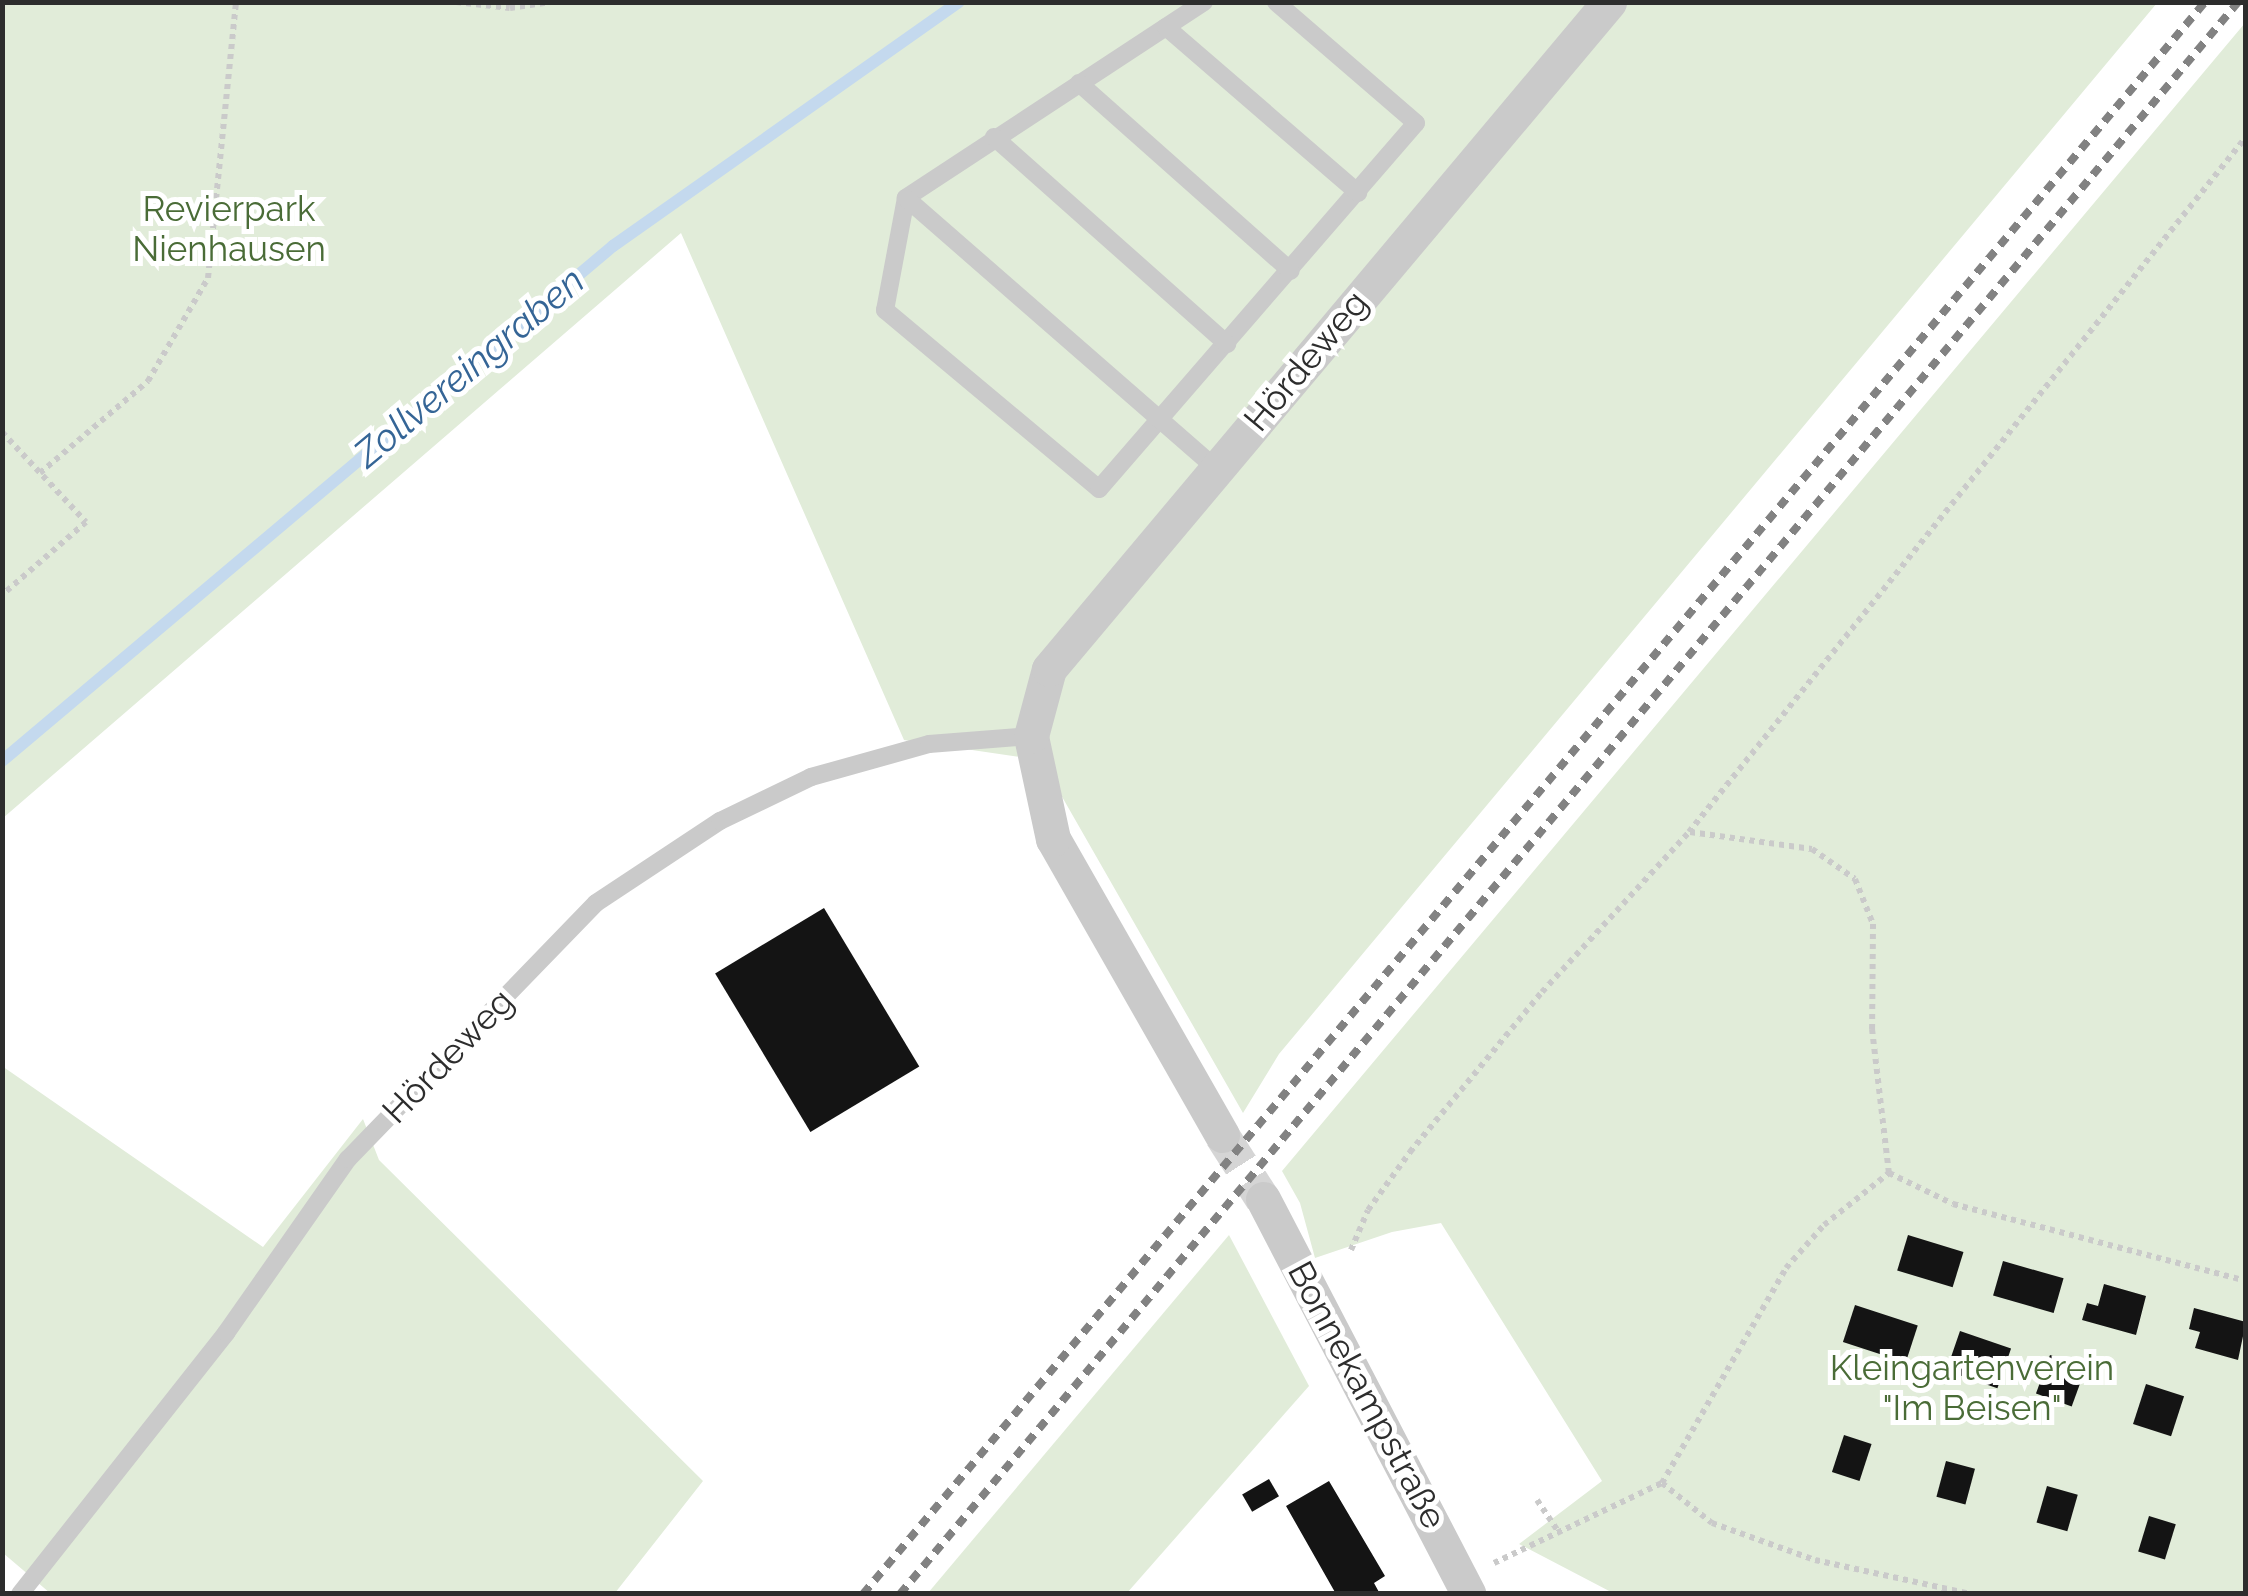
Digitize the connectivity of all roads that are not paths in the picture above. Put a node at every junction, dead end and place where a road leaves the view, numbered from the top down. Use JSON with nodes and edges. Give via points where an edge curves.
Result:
{"nodes":[{"id":1,"x":1204,"y":2,"type":"edge"},
{"id":2,"x":1276,"y":2,"type":"edge"},
{"id":3,"x":1609,"y":2,"type":"edge"},
{"id":4,"x":1166,"y":27,"type":"junction"},
{"id":5,"x":1079,"y":83,"type":"junction"},
{"id":6,"x":994,"y":138,"type":"junction"},
{"id":7,"x":1358,"y":193,"type":"junction"},
{"id":8,"x":906,"y":198,"type":"junction"},
{"id":9,"x":1291,"y":271,"type":"junction"},
{"id":10,"x":1226,"y":344,"type":"junction"},
{"id":11,"x":1162,"y":419,"type":"junction"},
{"id":12,"x":1215,"y":468,"type":"junction"},
{"id":13,"x":1031,"y":736,"type":"junction"},
{"id":14,"x":1222,"y":1136,"type":"tunnel mouth"},
{"id":15,"x":1263,"y":1199,"type":"tunnel mouth"},
{"id":16,"x":1466,"y":1586,"type":"edge"},
{"id":17,"x":20,"y":1594,"type":"edge"}],
"edges":[{"from":1,"to":4,"type":"lane"},
{"from":2,"to":7,"type":"lane","via":[[1416,123]]},
{"from":3,"to":12,"type":"street","name":"Hördeweg"},
{"from":4,"to":5,"type":"lane"},
{"from":4,"to":7,"type":"lane"},
{"from":5,"to":6,"type":"lane"},
{"from":5,"to":9,"type":"lane"},
{"from":6,"to":8,"type":"lane"},
{"from":6,"to":10,"type":"lane"},
{"from":7,"to":9,"type":"lane"},
{"from":8,"to":11,"type":"lane"},
{"from":8,"to":11,"type":"lane","via":[[885,310],[1099,489]]},
{"from":9,"to":10,"type":"lane"},
{"from":10,"to":11,"type":"lane"},
{"from":11,"to":12,"type":"lane"},
{"from":12,"to":13,"type":"street","name":"Hördeweg","via":[[1048,669]]},
{"from":13,"to":14,"type":"street","name":"Hördeweg","via":[[1053,838]]},
{"from":13,"to":17,"type":"lane","name":"Hördeweg","via":[[929,744],[811,777],[720,821],[596,902],[348,1159],[226,1333]]},
{"from":15,"to":16,"type":"street","name":"Bonnekampstraße"}]}
